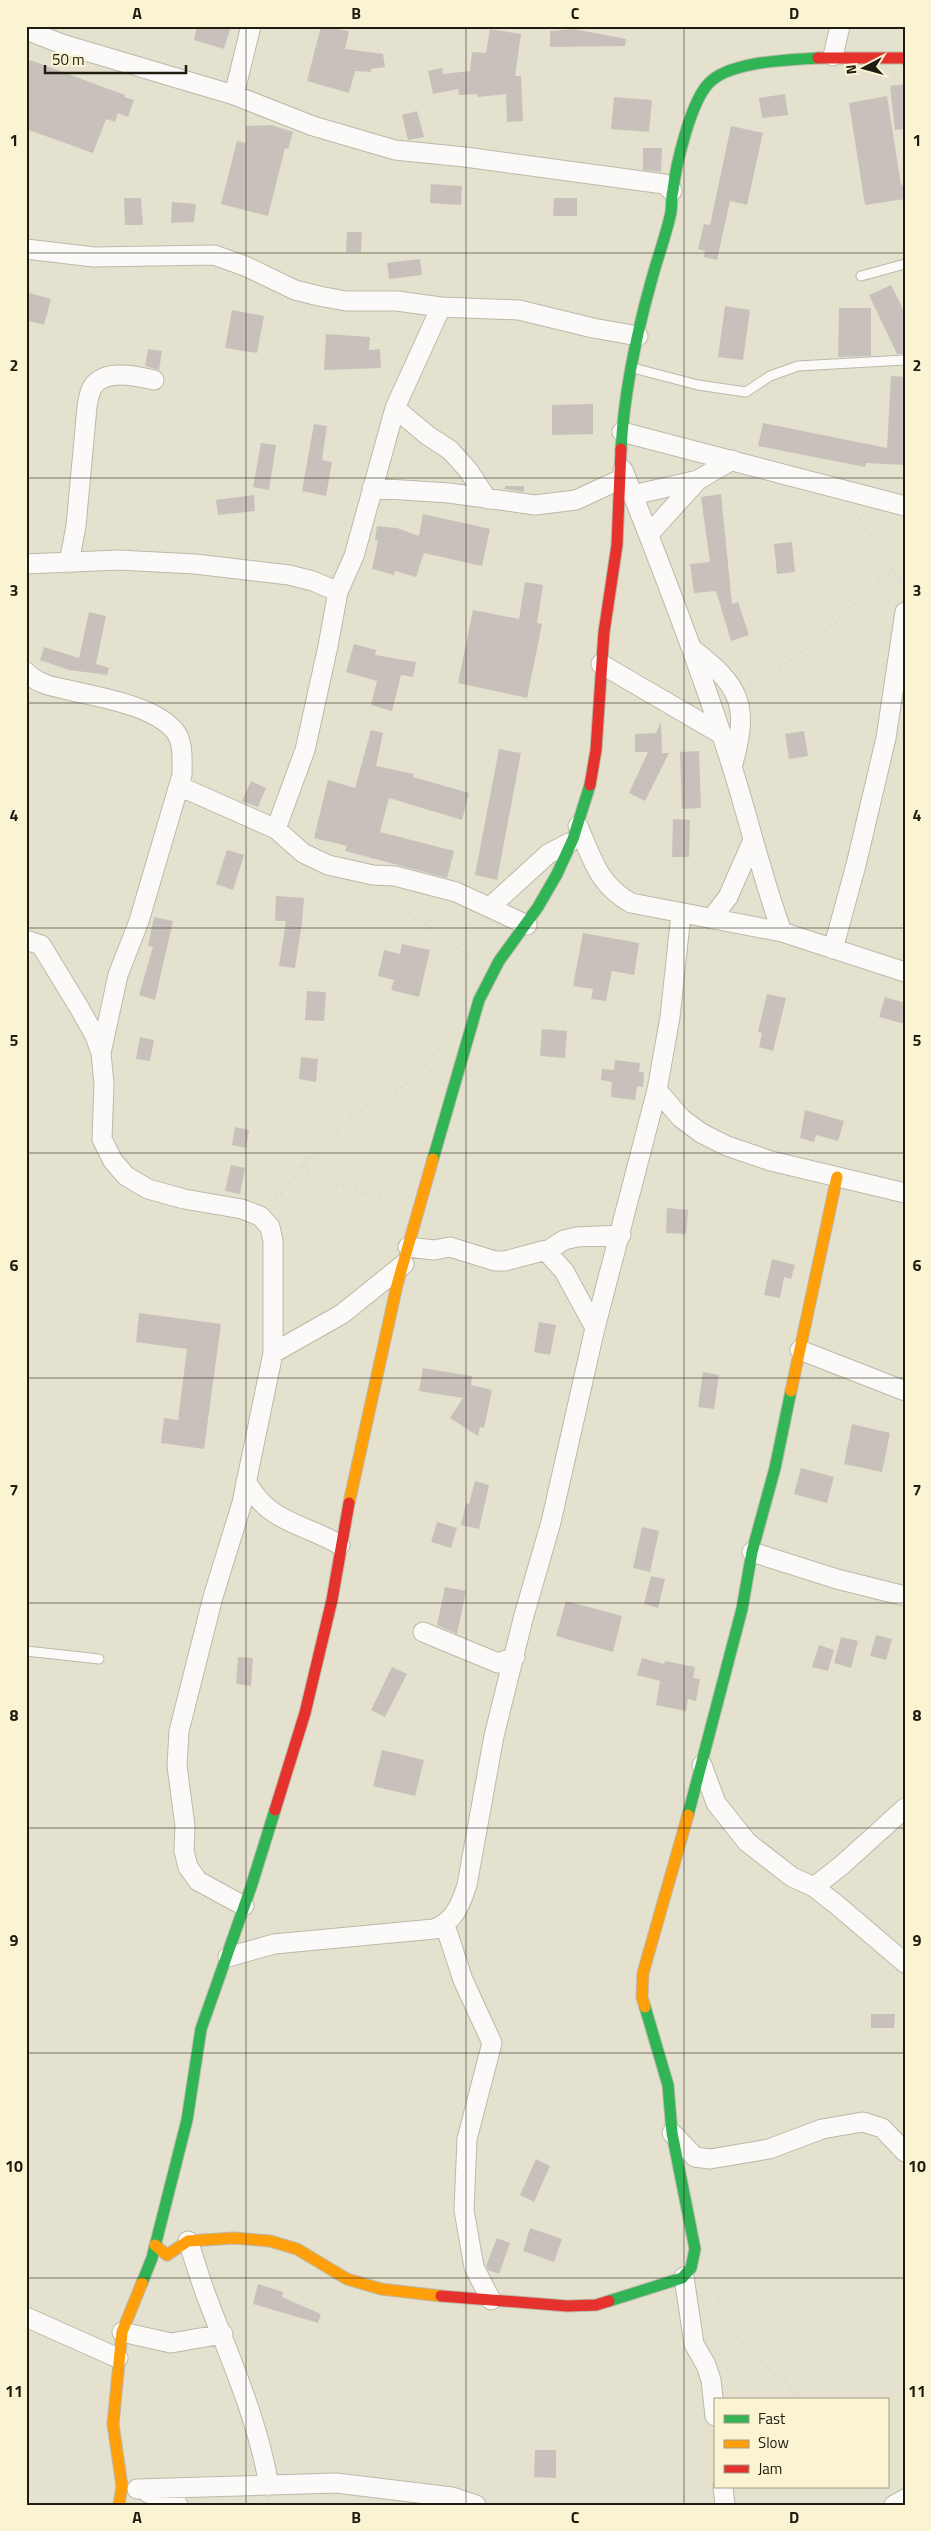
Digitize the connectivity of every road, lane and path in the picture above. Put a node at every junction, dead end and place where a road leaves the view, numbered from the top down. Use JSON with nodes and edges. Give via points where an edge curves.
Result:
{"nodes":[{"id":1,"x":251,"y":26,"type":"edge"},
{"id":2,"x":840,"y":26,"type":"edge"},
{"id":3,"x":34,"y":30,"type":"edge"},
{"id":4,"x":833,"y":56,"type":"junction"},
{"id":5,"x":905,"y":58,"type":"edge"},
{"id":6,"x":234,"y":95,"type":"junction"},
{"id":7,"x":672,"y":191,"type":"junction"},
{"id":8,"x":26,"y":248,"type":"edge"},
{"id":9,"x":905,"y":264,"type":"edge"},
{"id":10,"x":861,"y":276,"type":"dead end"},
{"id":11,"x":441,"y":307,"type":"junction"},
{"id":12,"x":638,"y":336,"type":"junction"},
{"id":13,"x":905,"y":360,"type":"edge"},
{"id":14,"x":633,"y":368,"type":"junction"},
{"id":15,"x":154,"y":380,"type":"dead end"},
{"id":16,"x":395,"y":408,"type":"junction"},
{"id":17,"x":622,"y":432,"type":"junction"},
{"id":18,"x":732,"y":460,"type":"junction"},
{"id":19,"x":621,"y":470,"type":"junction"},
{"id":20,"x":698,"y":480,"type":"junction"},
{"id":21,"x":372,"y":488,"type":"junction"},
{"id":22,"x":842,"y":489,"type":"junction"},
{"id":23,"x":634,"y":495,"type":"junction"},
{"id":24,"x":487,"y":499,"type":"junction"},
{"id":25,"x":905,"y":506,"type":"edge"},
{"id":26,"x":649,"y":534,"type":"junction"},
{"id":27,"x":69,"y":563,"type":"junction"},
{"id":28,"x":27,"y":570,"type":"edge"},
{"id":29,"x":893,"y":570,"type":"junction"},
{"id":30,"x":905,"y":584,"type":"edge"},
{"id":31,"x":338,"y":592,"type":"junction"},
{"id":32,"x":905,"y":612,"type":"edge"},
{"id":33,"x":691,"y":648,"type":"junction"},
{"id":34,"x":601,"y":664,"type":"junction"},
{"id":35,"x":26,"y":672,"type":"edge"},
{"id":36,"x":732,"y":686,"type":"junction"},
{"id":37,"x":721,"y":734,"type":"junction"},
{"id":38,"x":732,"y":767,"type":"junction"},
{"id":39,"x":179,"y":786,"type":"junction"},
{"id":40,"x":578,"y":826,"type":"junction"},
{"id":41,"x":276,"y":829,"type":"junction"},
{"id":42,"x":753,"y":840,"type":"junction"},
{"id":43,"x":569,"y":843,"type":"junction"},
{"id":44,"x":373,"y":875,"type":"junction"},
{"id":45,"x":471,"y":900,"type":"junction"},
{"id":46,"x":490,"y":907,"type":"junction"},
{"id":47,"x":681,"y":914,"type":"junction"},
{"id":48,"x":711,"y":919,"type":"junction"},
{"id":49,"x":425,"y":925,"type":"junction"},
{"id":50,"x":526,"y":925,"type":"junction"},
{"id":51,"x":782,"y":932,"type":"junction"},
{"id":52,"x":26,"y":940,"type":"edge"},
{"id":53,"x":832,"y":949,"type":"junction"},
{"id":54,"x":492,"y":972,"type":"junction"},
{"id":55,"x":905,"y":972,"type":"edge"},
{"id":56,"x":442,"y":1044,"type":"dead end"},
{"id":57,"x":101,"y":1053,"type":"junction"},
{"id":58,"x":657,"y":1090,"type":"junction"},
{"id":59,"x":302,"y":1164,"type":"junction"},
{"id":60,"x":837,"y":1177,"type":"junction"},
{"id":61,"x":905,"y":1193,"type":"edge"},
{"id":62,"x":242,"y":1209,"type":"junction"},
{"id":63,"x":418,"y":1212,"type":"junction"},
{"id":64,"x":621,"y":1235,"type":"junction"},
{"id":65,"x":546,"y":1251,"type":"junction"},
{"id":66,"x":406,"y":1255,"type":"junction"},
{"id":67,"x":595,"y":1328,"type":"junction"},
{"id":68,"x":800,"y":1350,"type":"junction"},
{"id":69,"x":273,"y":1353,"type":"junction"},
{"id":70,"x":905,"y":1391,"type":"edge"},
{"id":71,"x":246,"y":1481,"type":"junction"},
{"id":72,"x":340,"y":1545,"type":"junction"},
{"id":73,"x":752,"y":1552,"type":"junction"},
{"id":74,"x":905,"y":1596,"type":"edge"},
{"id":75,"x":423,"y":1632,"type":"dead end"},
{"id":76,"x":26,"y":1651,"type":"edge"},
{"id":77,"x":514,"y":1657,"type":"junction"},
{"id":78,"x":99,"y":1659,"type":"dead end"},
{"id":79,"x":702,"y":1765,"type":"junction"},
{"id":80,"x":905,"y":1808,"type":"edge"},
{"id":81,"x":814,"y":1887,"type":"junction"},
{"id":82,"x":244,"y":1906,"type":"junction"},
{"id":83,"x":445,"y":1925,"type":"junction"},
{"id":84,"x":228,"y":1957,"type":"junction"},
{"id":85,"x":905,"y":1963,"type":"edge"},
{"id":86,"x":672,"y":2133,"type":"junction"},
{"id":87,"x":905,"y":2152,"type":"edge"},
{"id":88,"x":188,"y":2241,"type":"junction"},
{"id":89,"x":155,"y":2245,"type":"junction"},
{"id":90,"x":695,"y":2249,"type":"junction"},
{"id":91,"x":684,"y":2277,"type":"junction"},
{"id":92,"x":491,"y":2300,"type":"junction"},
{"id":93,"x":26,"y":2317,"type":"edge"},
{"id":94,"x":122,"y":2332,"type":"junction"},
{"id":95,"x":223,"y":2334,"type":"junction"},
{"id":96,"x":118,"y":2358,"type":"junction"},
{"id":97,"x":799,"y":2398,"type":"edge"},
{"id":98,"x":714,"y":2410,"type":"edge"},
{"id":99,"x":119,"y":2462,"type":"junction"},
{"id":100,"x":269,"y":2486,"type":"junction"},
{"id":101,"x":137,"y":2488,"type":"junction"},
{"id":102,"x":723,"y":2488,"type":"edge"},
{"id":103,"x":905,"y":2499,"type":"edge"},
{"id":104,"x":119,"y":2505,"type":"edge"},
{"id":105,"x":178,"y":2505,"type":"edge"},
{"id":106,"x":476,"y":2505,"type":"edge"},
{"id":107,"x":725,"y":2505,"type":"edge"},
{"id":108,"x":894,"y":2505,"type":"edge"}],
"edges":[{"from":1,"to":6,"type":"street"},
{"from":2,"to":4,"type":"street"},
{"from":3,"to":6,"type":"street","via":[[62,44]]},
{"from":4,"to":5,"type":"street"},
{"from":4,"to":7,"type":"street","via":[[760,62],[711,80],[701,92],[691,117]]},
{"from":6,"to":7,"type":"street","via":[[313,126],[395,150],[664,184]]},
{"from":7,"to":12,"type":"street","via":[[672,210],[648,287]]},
{"from":8,"to":11,"type":"street","via":[[103,257],[214,255],[295,290],[319,296],[346,301],[398,301]]},
{"from":9,"to":10,"type":"lane"},
{"from":11,"to":12,"type":"street","via":[[519,310]]},
{"from":11,"to":16,"type":"street"},
{"from":12,"to":14,"type":"street"},
{"from":13,"to":14,"type":"lane","via":[[798,366],[770,376],[746,392],[698,385]]},
{"from":14,"to":17,"type":"street"},
{"from":15,"to":27,"type":"street","via":[[121,374],[105,378],[92,389],[87,407],[76,526]]},
{"from":16,"to":21,"type":"street"},
{"from":16,"to":24,"type":"street","via":[[450,450]]},
{"from":17,"to":18,"type":"street"},
{"from":17,"to":19,"type":"street"},
{"from":18,"to":20,"type":"street"},
{"from":18,"to":22,"type":"street"},
{"from":19,"to":23,"type":"street"},
{"from":19,"to":24,"type":"street","via":[[576,500],[535,505]]},
{"from":19,"to":34,"type":"street","via":[[617,549]]},
{"from":20,"to":23,"type":"street"},
{"from":20,"to":26,"type":"street"},
{"from":21,"to":24,"type":"street","via":[[408,488]]},
{"from":21,"to":31,"type":"street","via":[[354,556]]},
{"from":22,"to":25,"type":"street"},
{"from":22,"to":29,"type":"path"},
{"from":23,"to":26,"type":"street"},
{"from":26,"to":33,"type":"street"},
{"from":27,"to":28,"type":"street"},
{"from":27,"to":31,"type":"street","via":[[118,560],[288,574]]},
{"from":29,"to":30,"type":"path"},
{"from":29,"to":36,"type":"path","via":[[788,663],[754,681]]},
{"from":31,"to":41,"type":"street","via":[[305,750]]},
{"from":32,"to":53,"type":"street","via":[[886,738],[856,866]]},
{"from":33,"to":36,"type":"street","via":[[716,667]]},
{"from":33,"to":37,"type":"street"},
{"from":34,"to":37,"type":"street"},
{"from":34,"to":40,"type":"street","via":[[590,781]]},
{"from":35,"to":39,"type":"street","via":[[47,685],[132,706],[157,717],[175,730],[182,774]]},
{"from":36,"to":38,"type":"street","via":[[742,725]]},
{"from":37,"to":38,"type":"street"},
{"from":38,"to":42,"type":"street"},
{"from":39,"to":41,"type":"street"},
{"from":39,"to":57,"type":"street","via":[[140,921],[118,976]]},
{"from":40,"to":43,"type":"street"},
{"from":40,"to":47,"type":"street","via":[[602,879],[615,893],[631,903]]},
{"from":41,"to":44,"type":"street","via":[[303,853],[328,865]]},
{"from":42,"to":48,"type":"street","via":[[728,896]]},
{"from":42,"to":51,"type":"street"},
{"from":43,"to":46,"type":"street","via":[[548,854]]},
{"from":43,"to":50,"type":"street","via":[[556,878]]},
{"from":44,"to":45,"type":"street","via":[[414,880],[456,892]]},
{"from":44,"to":49,"type":"path","via":[[402,909]]},
{"from":45,"to":46,"type":"street"},
{"from":45,"to":49,"type":"path"},
{"from":46,"to":50,"type":"street"},
{"from":47,"to":48,"type":"street"},
{"from":47,"to":58,"type":"street","via":[[670,1017]]},
{"from":48,"to":51,"type":"street"},
{"from":49,"to":54,"type":"path"},
{"from":50,"to":54,"type":"street"},
{"from":51,"to":53,"type":"street"},
{"from":52,"to":57,"type":"street","via":[[41,945],[53,963],[95,1036]]},
{"from":53,"to":55,"type":"street"},
{"from":54,"to":63,"type":"street","via":[[476,1008]]},
{"from":56,"to":59,"type":"path","via":[[421,1071],[400,1089],[352,1116]]},
{"from":57,"to":62,"type":"street","via":[[104,1084],[102,1139],[107,1153],[126,1176],[148,1189]]},
{"from":58,"to":60,"type":"street","via":[[681,1118],[727,1146],[771,1161]]},
{"from":58,"to":64,"type":"street"},
{"from":59,"to":62,"type":"path","via":[[283,1193]]},
{"from":59,"to":63,"type":"path","via":[[323,1179]]},
{"from":60,"to":61,"type":"street"},
{"from":60,"to":68,"type":"street"},
{"from":62,"to":69,"type":"street","via":[[266,1222],[273,1241]]},
{"from":63,"to":66,"type":"street"},
{"from":64,"to":65,"type":"street","via":[[564,1240]]},
{"from":64,"to":67,"type":"street"},
{"from":65,"to":66,"type":"street","via":[[505,1261],[450,1247]]},
{"from":65,"to":67,"type":"street","via":[[564,1271]]},
{"from":66,"to":69,"type":"street","via":[[342,1314]]},
{"from":66,"to":72,"type":"street"},
{"from":67,"to":77,"type":"street","via":[[551,1522]]},
{"from":68,"to":70,"type":"street"},
{"from":68,"to":73,"type":"street","via":[[775,1468]]},
{"from":69,"to":71,"type":"street"},
{"from":71,"to":72,"type":"street","via":[[254,1496],[282,1518]]},
{"from":71,"to":82,"type":"street","via":[[179,1731],[177,1766],[188,1867],[198,1881]]},
{"from":72,"to":82,"type":"street","via":[[332,1600],[305,1713]]},
{"from":73,"to":74,"type":"street"},
{"from":73,"to":79,"type":"street","via":[[742,1609]]},
{"from":75,"to":77,"type":"street","via":[[498,1663]]},
{"from":76,"to":78,"type":"lane"},
{"from":77,"to":83,"type":"street","via":[[494,1736],[467,1885],[462,1900]]},
{"from":79,"to":81,"type":"street","via":[[716,1803],[747,1842],[792,1877]]},
{"from":79,"to":86,"type":"street","via":[[646,1955],[641,1988],[668,2085]]},
{"from":80,"to":81,"type":"street"},
{"from":81,"to":85,"type":"street"},
{"from":82,"to":84,"type":"street"},
{"from":83,"to":84,"type":"street","via":[[425,1931],[274,1944]]},
{"from":83,"to":92,"type":"street","via":[[463,1980],[492,2043],[467,2139],[464,2210],[474,2267]]},
{"from":84,"to":89,"type":"street","via":[[201,2029],[187,2120]]},
{"from":86,"to":87,"type":"street","via":[[695,2157],[710,2159],[769,2150],[822,2129],[864,2122],[882,2128]]},
{"from":86,"to":90,"type":"street"},
{"from":88,"to":89,"type":"street","via":[[167,2255]]},
{"from":88,"to":92,"type":"street","via":[[234,2238],[270,2241],[297,2249],[347,2279],[381,2289]]},
{"from":88,"to":95,"type":"street"},
{"from":89,"to":94,"type":"street"},
{"from":90,"to":91,"type":"street","via":[[693,2267]]},
{"from":90,"to":97,"type":"path","via":[[740,2341]]},
{"from":91,"to":92,"type":"street","via":[[596,2305]]},
{"from":91,"to":98,"type":"street","via":[[694,2344],[708,2372]]},
{"from":93,"to":96,"type":"street"},
{"from":94,"to":95,"type":"street","via":[[171,2343]]},
{"from":94,"to":96,"type":"street"},
{"from":95,"to":100,"type":"street","via":[[251,2410]]},
{"from":96,"to":99,"type":"street","via":[[113,2424]]},
{"from":99,"to":101,"type":"street"},
{"from":99,"to":104,"type":"street","via":[[122,2486]]},
{"from":100,"to":101,"type":"street"},
{"from":100,"to":106,"type":"street","via":[[336,2483],[452,2497]]},
{"from":101,"to":105,"type":"street"},
{"from":102,"to":107,"type":"street"},
{"from":103,"to":108,"type":"street"}]}
